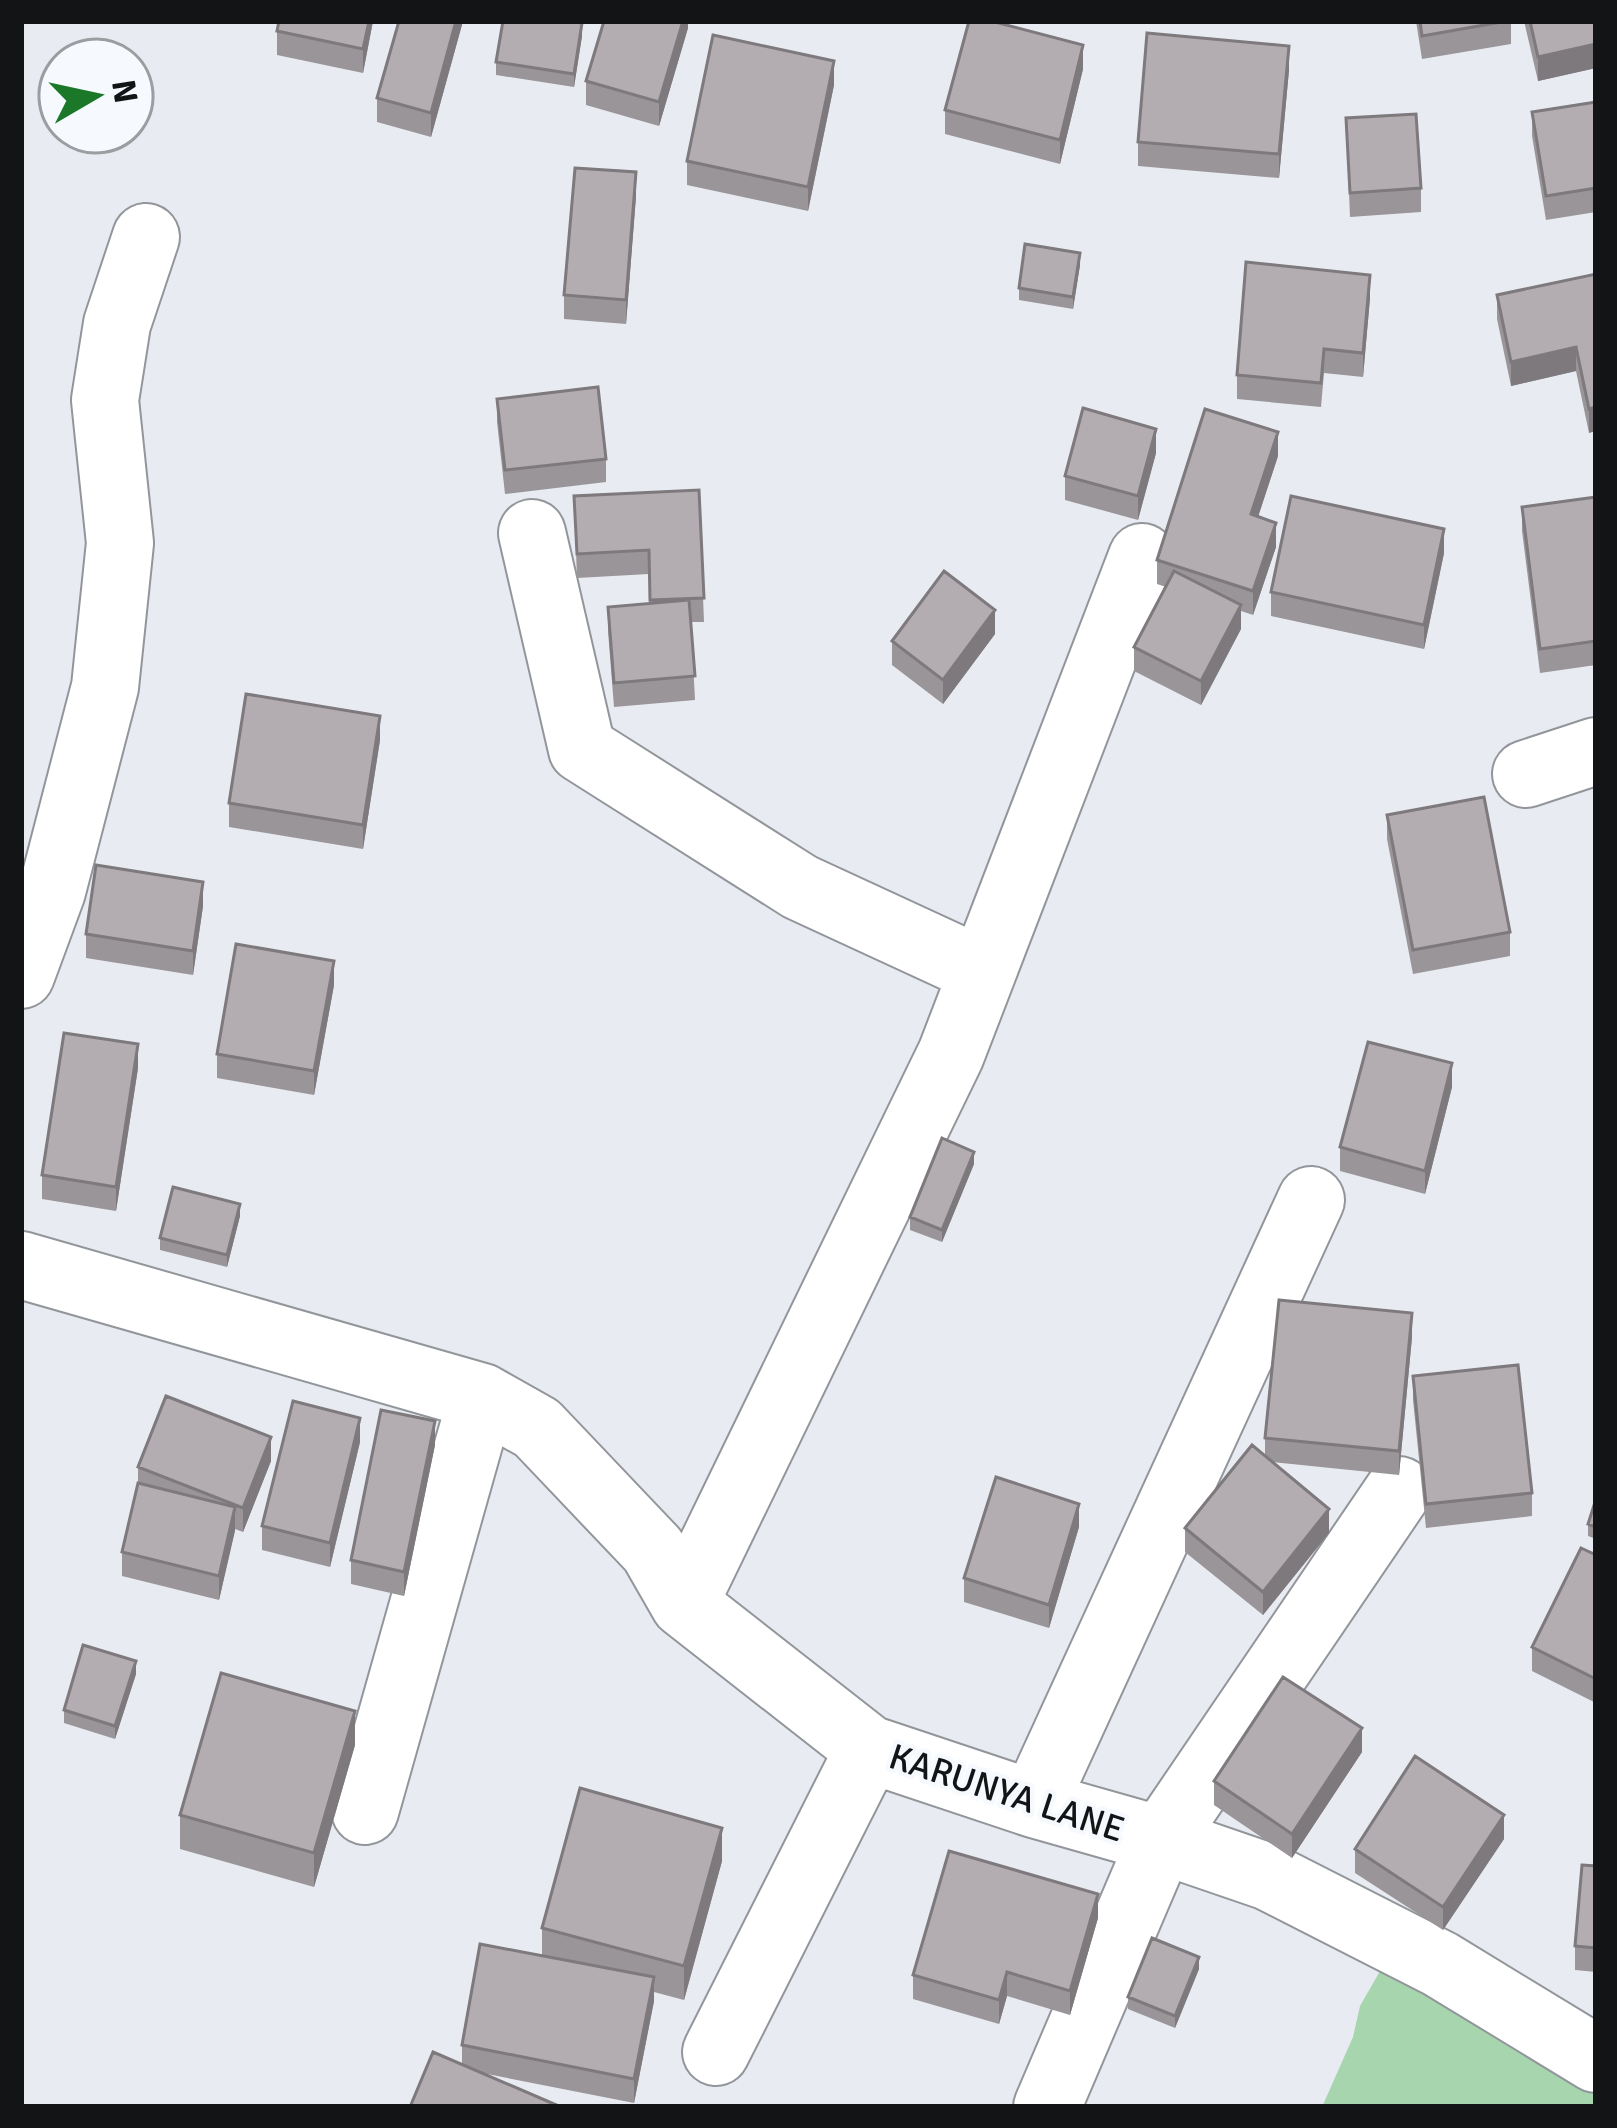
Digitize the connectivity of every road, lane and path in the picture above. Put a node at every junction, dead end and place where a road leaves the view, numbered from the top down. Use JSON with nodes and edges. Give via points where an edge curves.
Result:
{"nodes":[{"id":1,"x":146,"y":237,"type":"dead end"},
{"id":2,"x":532,"y":533,"type":"dead end"},
{"id":3,"x":1142,"y":557,"type":"dead end"},
{"id":4,"x":1596,"y":752,"type":"edge"},
{"id":5,"x":1526,"y":774,"type":"dead end"},
{"id":6,"x":982,"y":971,"type":"junction"},
{"id":7,"x":21,"y":975,"type":"edge"},
{"id":8,"x":1311,"y":1200,"type":"dead end"},
{"id":9,"x":21,"y":1265,"type":"edge"},
{"id":10,"x":482,"y":1397,"type":"junction"},
{"id":11,"x":1400,"y":1490,"type":"dead end"},
{"id":12,"x":684,"y":1604,"type":"junction"},
{"id":13,"x":869,"y":1748,"type":"junction"},
{"id":14,"x":1034,"y":1804,"type":"junction"},
{"id":15,"x":365,"y":1811,"type":"dead end"},
{"id":16,"x":1161,"y":1840,"type":"junction"},
{"id":17,"x":716,"y":2052,"type":"dead end"},
{"id":18,"x":1596,"y":2059,"type":"edge"},
{"id":19,"x":1047,"y":2107,"type":"edge"}],
"edges":[{"from":1,"to":7,"type":"street","via":[[117,324],[105,400],[120,543],[105,687],[52,891]]},
{"from":2,"to":6,"type":"street","via":[[582,749],[800,887]]},
{"from":3,"to":6,"type":"street"},
{"from":4,"to":5,"type":"street"},
{"from":6,"to":12,"type":"street","via":[[951,1054]]},
{"from":8,"to":14,"type":"street"},
{"from":9,"to":10,"type":"street","name":"KARUNYA LANE"},
{"from":10,"to":12,"type":"street","name":"KARUNYA LANE","via":[[538,1428],[653,1550]]},
{"from":10,"to":15,"type":"street"},
{"from":11,"to":16,"type":"street"},
{"from":12,"to":13,"type":"street","name":"KARUNYA LANE"},
{"from":13,"to":14,"type":"street","name":"KARUNYA LANE"},
{"from":13,"to":17,"type":"street"},
{"from":14,"to":16,"type":"street","name":"KARUNYA LANE"},
{"from":16,"to":18,"type":"street","name":"KARUNYA LANE","via":[[1269,1877],[1440,1964]]},
{"from":16,"to":19,"type":"street"}]}
